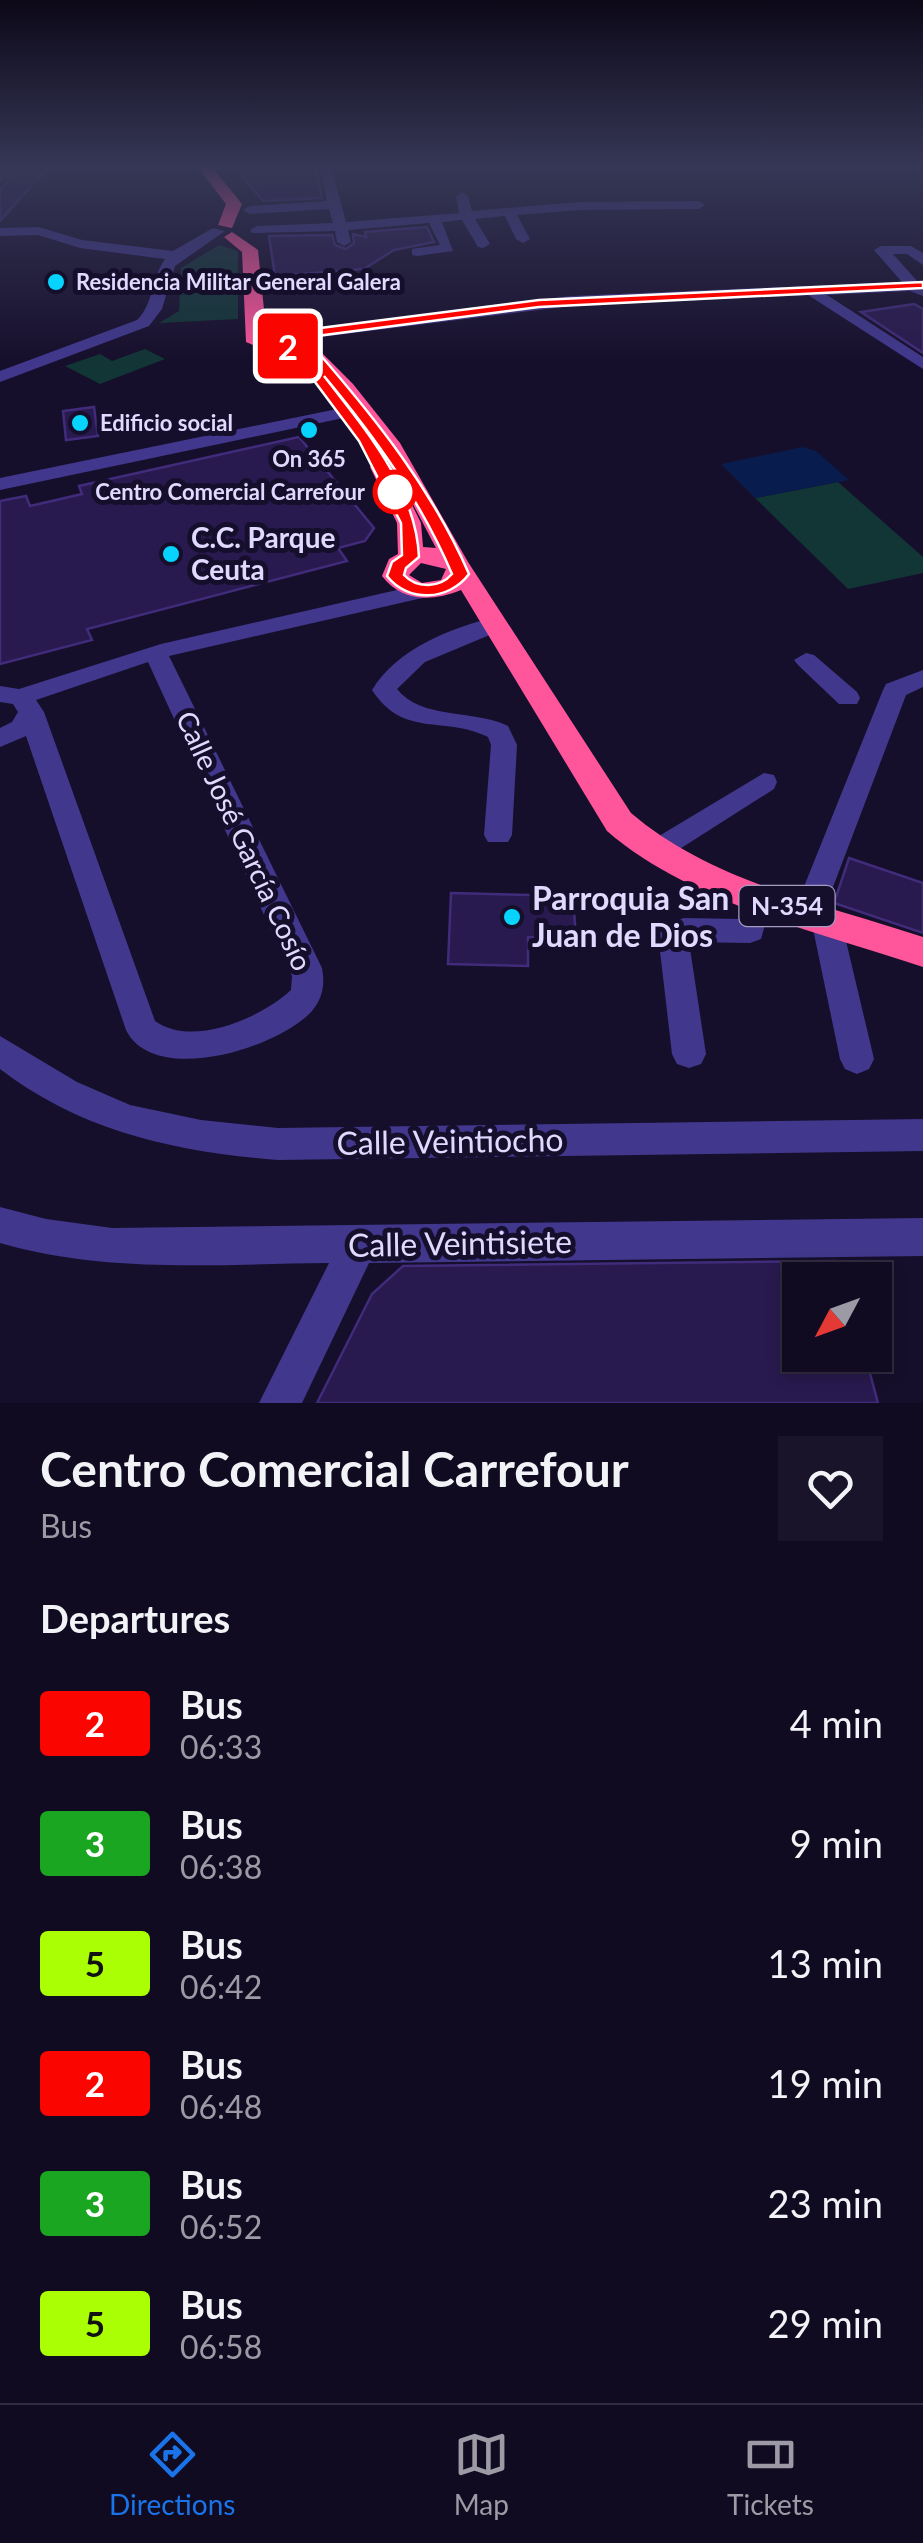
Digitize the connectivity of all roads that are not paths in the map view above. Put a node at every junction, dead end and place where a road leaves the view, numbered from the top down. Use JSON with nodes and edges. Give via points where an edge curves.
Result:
{"nodes":[{"id":1,"x":254,"y":231,"type":"edge"},
{"id":2,"x":345,"y":231,"type":"edge"},
{"id":3,"x":402,"y":231,"type":"edge"},
{"id":4,"x":440,"y":231,"type":"edge"},
{"id":5,"x":476,"y":231,"type":"edge"},
{"id":6,"x":520,"y":231,"type":"edge"},
{"id":7,"x":0,"y":232,"type":"edge"},
{"id":8,"x":226,"y":232,"type":"joint"},
{"id":9,"x":402,"y":238,"type":"dead end"},
{"id":10,"x":524,"y":239,"type":"dead end"},
{"id":11,"x":349,"y":241,"type":"dead end"},
{"id":12,"x":484,"y":244,"type":"dead end"},
{"id":13,"x":416,"y":252,"type":"dead end"},
{"id":14,"x":178,"y":255,"type":"junction"},
{"id":15,"x":923,"y":260,"type":"edge"},
{"id":16,"x":919,"y":289,"type":"edge"},
{"id":17,"x":811,"y":291,"type":"junction"},
{"id":18,"x":283,"y":338,"type":"junction"},
{"id":19,"x":923,"y":364,"type":"edge"},
{"id":20,"x":0,"y":377,"type":"edge"},
{"id":21,"x":347,"y":412,"type":"junction"},
{"id":22,"x":0,"y":484,"type":"edge"},
{"id":23,"x":403,"y":564,"type":"junction"},
{"id":24,"x":458,"y":566,"type":"junction"},
{"id":25,"x":427,"y":591,"type":"junction"},
{"id":26,"x":307,"y":614,"type":"junction"},
{"id":27,"x":496,"y":624,"type":"junction"},
{"id":28,"x":157,"y":655,"type":"junction"},
{"id":29,"x":806,"y":660,"type":"dead end"},
{"id":30,"x":923,"y":678,"type":"edge"},
{"id":31,"x":848,"y":698,"type":"dead end"},
{"id":32,"x":17,"y":701,"type":"edge"},
{"id":33,"x":0,"y":738,"type":"edge"},
{"id":34,"x":764,"y":782,"type":"dead end"},
{"id":35,"x":498,"y":835,"type":"dead end"},
{"id":36,"x":654,"y":852,"type":"junction"},
{"id":37,"x":758,"y":896,"type":"junction"},
{"id":38,"x":817,"y":917,"type":"junction"},
{"id":39,"x":923,"y":952,"type":"edge"},
{"id":40,"x":0,"y":1050,"type":"edge"},
{"id":41,"x":689,"y":1054,"type":"dead end"},
{"id":42,"x":857,"y":1059,"type":"dead end"},
{"id":43,"x":923,"y":1135,"type":"edge"},
{"id":44,"x":0,"y":1225,"type":"edge"},
{"id":45,"x":923,"y":1237,"type":"edge"},
{"id":46,"x":358,"y":1245,"type":"junction"},
{"id":47,"x":280,"y":1403,"type":"edge"}],
"edges":[{"from":1,"to":18,"type":"highway","number":"N-354","via":[[268,311]]},
{"from":2,"to":11,"type":"street"},
{"from":3,"to":9,"type":"street"},
{"from":4,"to":13,"type":"street","via":[[448,248]]},
{"from":5,"to":12,"type":"street"},
{"from":6,"to":10,"type":"street"},
{"from":7,"to":14,"type":"street"},
{"from":8,"to":14,"type":"street"},
{"from":8,"to":18,"type":"highway","via":[[250,250]]},
{"from":14,"to":20,"type":"street","via":[[161,277],[154,312],[143,324]]},
{"from":15,"to":16,"type":"street","via":[[911,250],[881,250]]},
{"from":16,"to":17,"type":"street"},
{"from":17,"to":18,"type":"street","via":[[539,304]]},
{"from":17,"to":19,"type":"street"},
{"from":18,"to":21,"type":"highway"},
{"from":18,"to":24,"type":"highway","number":"N-354","via":[[324,365],[382,435]]},
{"from":21,"to":22,"type":"street"},
{"from":21,"to":23,"type":"highway","via":[[410,523]]},
{"from":23,"to":24,"type":"highway","via":[[440,556]]},
{"from":23,"to":25,"type":"highway","number":"N-354","via":[[404,586]]},
{"from":23,"to":26,"type":"street","via":[[357,596]]},
{"from":24,"to":25,"type":"highway","via":[[452,585]]},
{"from":24,"to":27,"type":"highway","number":"N-354"},
{"from":25,"to":26,"type":"street"},
{"from":25,"to":27,"type":"highway","number":"N-354","via":[[468,604]]},
{"from":26,"to":28,"type":"street"},
{"from":27,"to":35,"type":"street","via":[[407,664],[390,675],[384,690],[392,704],[411,714],[500,732]]},
{"from":27,"to":36,"type":"highway","number":"N-354","via":[[604,802]]},
{"from":28,"to":32,"type":"street"},
{"from":28,"to":32,"type":"street","name":"Calle José García Cosío","via":[[309,982],[305,996],[278,1017],[204,1045],[180,1048],[142,1030]]},
{"from":29,"to":31,"type":"street"},
{"from":30,"to":38,"type":"street","via":[[895,690]]},
{"from":32,"to":33,"type":"street","via":[[21,728]]},
{"from":34,"to":36,"type":"street"},
{"from":36,"to":37,"type":"highway","number":"N-354"},
{"from":37,"to":38,"type":"highway","number":"N-354"},
{"from":37,"to":41,"type":"street","via":[[750,931],[673,934]]},
{"from":38,"to":39,"type":"highway","number":"N-354"},
{"from":38,"to":42,"type":"street"},
{"from":40,"to":43,"type":"street","name":"Calle Veintiocho","via":[[81,1104],[125,1121],[222,1140]]},
{"from":44,"to":46,"type":"street","name":"Calle Veintisiete","via":[[112,1247]]},
{"from":45,"to":46,"type":"street","name":"Calle Veintisiete"},
{"from":46,"to":47,"type":"street"}]}
